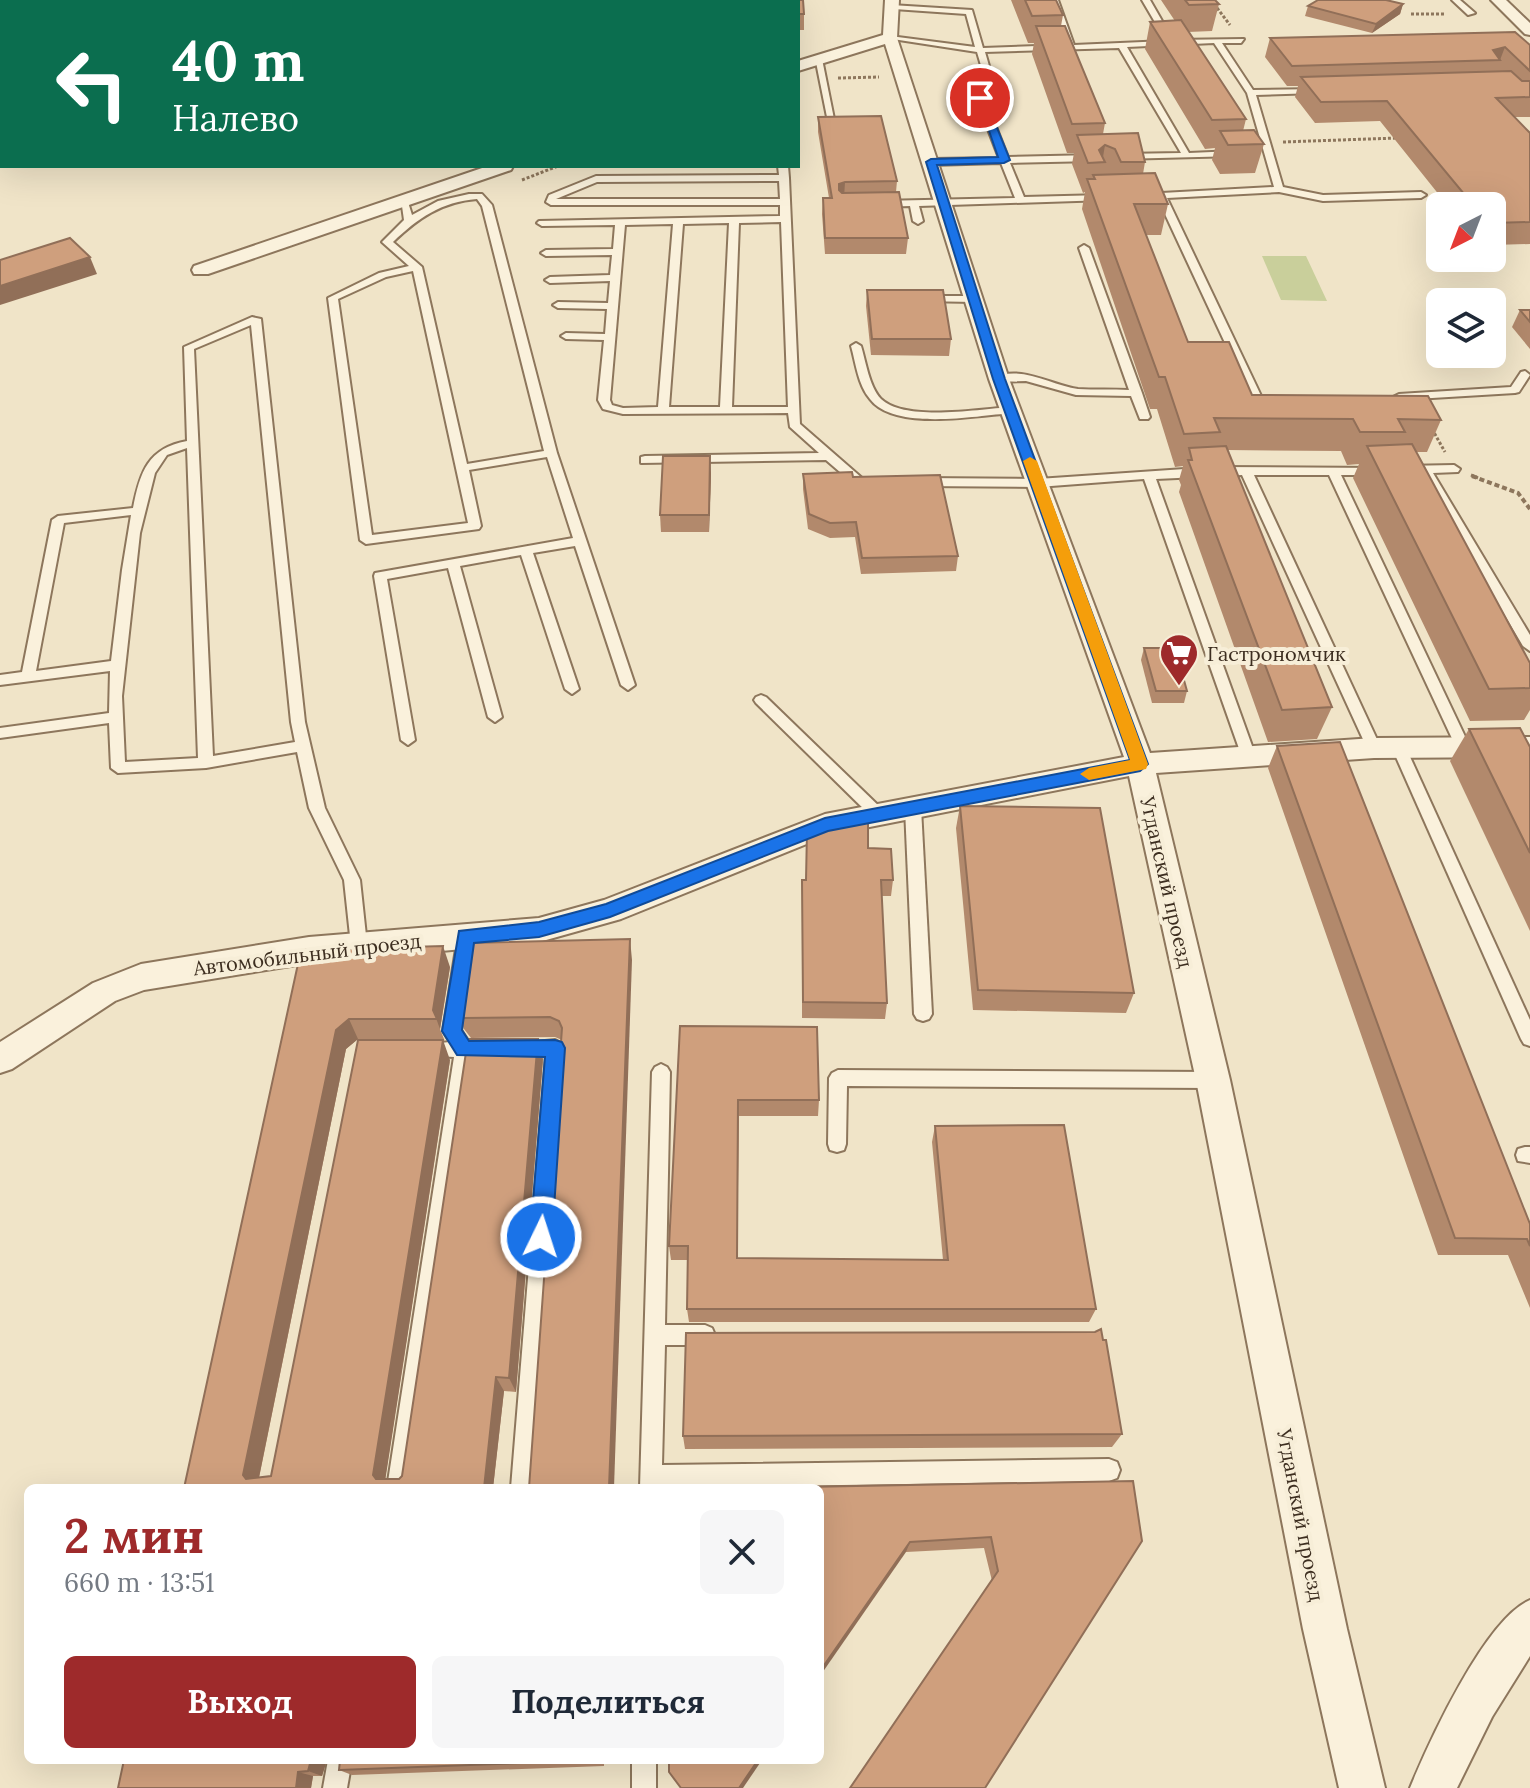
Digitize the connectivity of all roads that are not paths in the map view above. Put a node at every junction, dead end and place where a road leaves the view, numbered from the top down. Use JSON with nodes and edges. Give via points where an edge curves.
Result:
{"nodes":[{"id":1,"x":965,"y":0,"type":"edge"},
{"id":2,"x":1054,"y":0,"type":"edge"},
{"id":3,"x":1146,"y":0,"type":"edge"},
{"id":4,"x":1456,"y":0,"type":"edge"},
{"id":5,"x":1498,"y":0,"type":"edge"},
{"id":6,"x":893,"y":3,"type":"edge"},
{"id":7,"x":969,"y":12,"type":"junction"},
{"id":8,"x":1471,"y":13,"type":"dead end"},
{"id":9,"x":1530,"y":31,"type":"edge"},
{"id":10,"x":890,"y":38,"type":"junction"},
{"id":11,"x":1216,"y":41,"type":"junction"},
{"id":12,"x":1241,"y":41,"type":"road end"},
{"id":13,"x":1170,"y":42,"type":"junction"},
{"id":14,"x":1121,"y":44,"type":"junction"},
{"id":15,"x":1072,"y":48,"type":"junction"},
{"id":16,"x":979,"y":50,"type":"junction"},
{"id":17,"x":818,"y":59,"type":"junction"},
{"id":18,"x":1077,"y":62,"type":"edge"},
{"id":19,"x":800,"y":65,"type":"edge"},
{"id":20,"x":1331,"y":91,"type":"edge"},
{"id":21,"x":1251,"y":93,"type":"junction"},
{"id":22,"x":833,"y":127,"type":"edge"},
{"id":23,"x":1266,"y":148,"type":"junction"},
{"id":24,"x":1255,"y":153,"type":"edge"},
{"id":25,"x":1241,"y":154,"type":"edge"},
{"id":26,"x":1187,"y":156,"type":"junction"},
{"id":27,"x":1004,"y":160,"type":"junction"},
{"id":28,"x":931,"y":162,"type":"junction"},
{"id":29,"x":499,"y":168,"type":"edge"},
{"id":30,"x":621,"y":168,"type":"edge"},
{"id":31,"x":784,"y":172,"type":"edge"},
{"id":32,"x":1234,"y":178,"type":"edge"},
{"id":33,"x":596,"y":179,"type":"junction"},
{"id":34,"x":1188,"y":179,"type":"dead end"},
{"id":35,"x":1106,"y":189,"type":"edge"},
{"id":36,"x":1279,"y":189,"type":"junction"},
{"id":37,"x":1242,"y":192,"type":"junction"},
{"id":38,"x":1196,"y":194,"type":"junction"},
{"id":39,"x":1421,"y":195,"type":"dead end"},
{"id":40,"x":1135,"y":197,"type":"edge"},
{"id":41,"x":1162,"y":197,"type":"junction"},
{"id":42,"x":404,"y":201,"type":"junction"},
{"id":43,"x":1021,"y":201,"type":"junction"},
{"id":44,"x":785,"y":202,"type":"junction"},
{"id":45,"x":914,"y":203,"type":"junction"},
{"id":46,"x":944,"y":203,"type":"junction"},
{"id":47,"x":872,"y":204,"type":"edge"},
{"id":48,"x":786,"y":219,"type":"junction"},
{"id":49,"x":734,"y":220,"type":"junction"},
{"id":50,"x":409,"y":221,"type":"junction"},
{"id":51,"x":678,"y":221,"type":"junction"},
{"id":52,"x":918,"y":221,"type":"dead end"},
{"id":53,"x":620,"y":222,"type":"junction"},
{"id":54,"x":542,"y":223,"type":"dead end"},
{"id":55,"x":1084,"y":248,"type":"dead end"},
{"id":56,"x":617,"y":252,"type":"junction"},
{"id":57,"x":546,"y":253,"type":"dead end"},
{"id":58,"x":417,"y":267,"type":"junction"},
{"id":59,"x":201,"y":270,"type":"dead end"},
{"id":60,"x":615,"y":278,"type":"junction"},
{"id":61,"x":550,"y":280,"type":"dead end"},
{"id":62,"x":913,"y":299,"type":"edge"},
{"id":63,"x":974,"y":299,"type":"junction"},
{"id":64,"x":558,"y":305,"type":"dead end"},
{"id":65,"x":612,"y":306,"type":"junction"},
{"id":66,"x":566,"y":336,"type":"dead end"},
{"id":67,"x":609,"y":337,"type":"junction"},
{"id":68,"x":856,"y":346,"type":"dead end"},
{"id":69,"x":1525,"y":374,"type":"dead end"},
{"id":70,"x":999,"y":379,"type":"junction"},
{"id":71,"x":1136,"y":393,"type":"junction"},
{"id":72,"x":1380,"y":398,"type":"edge"},
{"id":73,"x":1275,"y":404,"type":"edge"},
{"id":74,"x":726,"y":410,"type":"junction"},
{"id":75,"x":794,"y":410,"type":"junction"},
{"id":76,"x":1011,"y":410,"type":"junction"},
{"id":77,"x":663,"y":411,"type":"junction"},
{"id":78,"x":1144,"y":417,"type":"dead end"},
{"id":79,"x":193,"y":444,"type":"junction"},
{"id":80,"x":551,"y":453,"type":"junction"},
{"id":81,"x":828,"y":456,"type":"junction"},
{"id":82,"x":645,"y":460,"type":"dead end"},
{"id":83,"x":462,"y":468,"type":"junction"},
{"id":84,"x":1454,"y":469,"type":"road end"},
{"id":85,"x":1425,"y":470,"type":"junction"},
{"id":86,"x":1334,"y":472,"type":"junction"},
{"id":87,"x":1247,"y":473,"type":"junction"},
{"id":88,"x":1149,"y":477,"type":"junction"},
{"id":89,"x":874,"y":482,"type":"edge"},
{"id":90,"x":904,"y":482,"type":"edge"},
{"id":91,"x":1038,"y":483,"type":"junction"},
{"id":92,"x":136,"y":511,"type":"junction"},
{"id":93,"x":581,"y":541,"type":"junction"},
{"id":94,"x":526,"y":551,"type":"junction"},
{"id":95,"x":453,"y":563,"type":"junction"},
{"id":96,"x":1530,"y":646,"type":"edge"},
{"id":97,"x":118,"y":665,"type":"junction"},
{"id":98,"x":28,"y":677,"type":"junction"},
{"id":99,"x":0,"y":680,"type":"edge"},
{"id":100,"x":628,"y":685,"type":"dead end"},
{"id":101,"x":572,"y":689,"type":"dead end"},
{"id":102,"x":761,"y":700,"type":"dead end"},
{"id":103,"x":115,"y":717,"type":"junction"},
{"id":104,"x":495,"y":717,"type":"dead end"},
{"id":105,"x":0,"y":733,"type":"edge"},
{"id":106,"x":408,"y":740,"type":"dead end"},
{"id":107,"x":303,"y":746,"type":"junction"},
{"id":108,"x":1463,"y":747,"type":"junction"},
{"id":109,"x":1530,"y":747,"type":"edge"},
{"id":110,"x":1386,"y":748,"type":"junction"},
{"id":111,"x":1249,"y":757,"type":"junction"},
{"id":112,"x":206,"y":763,"type":"junction"},
{"id":113,"x":1140,"y":764,"type":"junction"},
{"id":114,"x":913,"y":808,"type":"junction"},
{"id":115,"x":879,"y":815,"type":"junction"},
{"id":116,"x":466,"y":936,"type":"junction"},
{"id":117,"x":359,"y":945,"type":"junction"},
{"id":118,"x":923,"y":1014,"type":"dead end"},
{"id":119,"x":1530,"y":1039,"type":"edge"},
{"id":120,"x":464,"y":1049,"type":"junction"},
{"id":121,"x":403,"y":1050,"type":"edge"},
{"id":122,"x":0,"y":1059,"type":"edge"},
{"id":123,"x":661,"y":1072,"type":"dead end"},
{"id":124,"x":1213,"y":1080,"type":"junction"},
{"id":125,"x":837,"y":1144,"type":"dead end"},
{"id":126,"x":655,"y":1335,"type":"junction"},
{"id":127,"x":719,"y":1335,"type":"edge"},
{"id":128,"x":1109,"y":1470,"type":"dead end"},
{"id":129,"x":651,"y":1482,"type":"edge"},
{"id":130,"x":399,"y":1484,"type":"edge"},
{"id":131,"x":522,"y":1484,"type":"edge"},
{"id":132,"x":1530,"y":1622,"type":"edge"},
{"id":133,"x":339,"y":1764,"type":"edge"},
{"id":134,"x":644,"y":1764,"type":"edge"},
{"id":135,"x":335,"y":1788,"type":"edge"},
{"id":136,"x":644,"y":1788,"type":"edge"},
{"id":137,"x":1362,"y":1788,"type":"edge"},
{"id":138,"x":1433,"y":1788,"type":"edge"}],
"edges":[{"from":1,"to":7,"type":"lane"},
{"from":2,"to":15,"type":"lane"},
{"from":3,"to":13,"type":"lane"},
{"from":4,"to":8,"type":"lane"},
{"from":5,"to":9,"type":"street"},
{"from":6,"to":7,"type":"lane"},
{"from":6,"to":10,"type":"street","name":"Угданский проезд"},
{"from":7,"to":16,"type":"lane"},
{"from":10,"to":16,"type":"lane"},
{"from":10,"to":17,"type":"street"},
{"from":10,"to":28,"type":"street","name":"Угданский проезд"},
{"from":11,"to":12,"type":"lane"},
{"from":11,"to":13,"type":"lane"},
{"from":11,"to":21,"type":"lane"},
{"from":13,"to":14,"type":"lane"},
{"from":14,"to":15,"type":"lane"},
{"from":14,"to":26,"type":"lane"},
{"from":15,"to":16,"type":"lane"},
{"from":15,"to":18,"type":"lane"},
{"from":16,"to":27,"type":"lane","via":[[992,90],[980,98]]},
{"from":17,"to":19,"type":"street"},
{"from":17,"to":22,"type":"lane"},
{"from":20,"to":21,"type":"lane"},
{"from":21,"to":23,"type":"lane"},
{"from":23,"to":24,"type":"lane"},
{"from":23,"to":36,"type":"lane"},
{"from":25,"to":26,"type":"lane"},
{"from":26,"to":27,"type":"lane"},
{"from":27,"to":28,"type":"lane"},
{"from":27,"to":43,"type":"lane"},
{"from":28,"to":46,"type":"street","name":"Угданский проезд"},
{"from":29,"to":42,"type":"street"},
{"from":30,"to":33,"type":"lane"},
{"from":31,"to":33,"type":"lane"},
{"from":31,"to":44,"type":"lane"},
{"from":32,"to":37,"type":"lane"},
{"from":33,"to":44,"type":"lane","via":[[551,202]]},
{"from":34,"to":38,"type":"lane"},
{"from":35,"to":43,"type":"lane","via":[[1110,198]]},
{"from":36,"to":37,"type":"lane"},
{"from":36,"to":39,"type":"lane","via":[[1323,198]]},
{"from":37,"to":38,"type":"lane"},
{"from":38,"to":41,"type":"lane"},
{"from":40,"to":41,"type":"lane"},
{"from":41,"to":73,"type":"lane","via":[[1260,405]]},
{"from":42,"to":50,"type":"lane"},
{"from":42,"to":59,"type":"street"},
{"from":43,"to":46,"type":"lane"},
{"from":44,"to":48,"type":"lane"},
{"from":45,"to":46,"type":"lane"},
{"from":45,"to":47,"type":"lane"},
{"from":45,"to":52,"type":"lane"},
{"from":46,"to":63,"type":"street","name":"Угданский проезд"},
{"from":48,"to":49,"type":"lane"},
{"from":48,"to":75,"type":"lane"},
{"from":49,"to":51,"type":"lane"},
{"from":49,"to":74,"type":"lane"},
{"from":50,"to":58,"type":"lane","via":[[387,242]]},
{"from":50,"to":80,"type":"lane","via":[[430,206],[458,197],[479,196],[487,205]]},
{"from":51,"to":53,"type":"lane"},
{"from":51,"to":77,"type":"lane"},
{"from":53,"to":54,"type":"lane"},
{"from":53,"to":56,"type":"lane"},
{"from":55,"to":71,"type":"lane"},
{"from":56,"to":57,"type":"lane"},
{"from":56,"to":60,"type":"lane"},
{"from":58,"to":83,"type":"lane"},
{"from":58,"to":83,"type":"lane","via":[[383,275],[333,298],[366,540],[475,526]]},
{"from":60,"to":61,"type":"lane"},
{"from":60,"to":65,"type":"lane"},
{"from":62,"to":63,"type":"lane"},
{"from":63,"to":70,"type":"street","name":"Угданский проезд"},
{"from":64,"to":65,"type":"lane"},
{"from":65,"to":67,"type":"lane"},
{"from":66,"to":67,"type":"lane"},
{"from":67,"to":77,"type":"lane","via":[[607,407]]},
{"from":68,"to":76,"type":"lane","via":[[873,397],[886,410]]},
{"from":69,"to":72,"type":"lane","via":[[1515,390]]},
{"from":70,"to":71,"type":"lane","via":[[1026,378],[1076,392]]},
{"from":70,"to":76,"type":"street","name":"Угданский проезд"},
{"from":71,"to":78,"type":"lane"},
{"from":74,"to":75,"type":"lane"},
{"from":74,"to":77,"type":"lane"},
{"from":75,"to":81,"type":"lane","via":[[794,425]]},
{"from":76,"to":91,"type":"street","name":"Угданский проезд"},
{"from":79,"to":92,"type":"lane","via":[[158,457]]},
{"from":79,"to":107,"type":"lane","via":[[189,347],[256,319]]},
{"from":79,"to":112,"type":"lane"},
{"from":80,"to":83,"type":"lane"},
{"from":80,"to":93,"type":"lane"},
{"from":81,"to":82,"type":"lane"},
{"from":81,"to":89,"type":"lane","via":[[859,482]]},
{"from":84,"to":85,"type":"lane"},
{"from":85,"to":86,"type":"lane"},
{"from":85,"to":96,"type":"lane"},
{"from":86,"to":87,"type":"lane"},
{"from":86,"to":108,"type":"lane"},
{"from":87,"to":88,"type":"lane"},
{"from":87,"to":110,"type":"lane"},
{"from":88,"to":91,"type":"lane"},
{"from":88,"to":111,"type":"lane"},
{"from":90,"to":91,"type":"lane"},
{"from":91,"to":113,"type":"street","name":"Угданский проезд"},
{"from":92,"to":97,"type":"lane"},
{"from":92,"to":98,"type":"lane","via":[[58,520]]},
{"from":93,"to":94,"type":"lane"},
{"from":93,"to":100,"type":"lane"},
{"from":94,"to":95,"type":"lane"},
{"from":94,"to":101,"type":"lane"},
{"from":95,"to":104,"type":"lane"},
{"from":95,"to":106,"type":"lane","via":[[380,576]]},
{"from":97,"to":98,"type":"lane"},
{"from":97,"to":103,"type":"lane"},
{"from":98,"to":99,"type":"lane"},
{"from":102,"to":115,"type":"lane"},
{"from":103,"to":105,"type":"lane"},
{"from":103,"to":112,"type":"lane","via":[[118,768]]},
{"from":107,"to":112,"type":"lane"},
{"from":107,"to":117,"type":"lane","via":[[317,808],[352,880]]},
{"from":108,"to":109,"type":"street","name":"Автомобильный проезд"},
{"from":108,"to":110,"type":"street","name":"Автомобильный проезд"},
{"from":110,"to":111,"type":"street","name":"Автомобильный проезд"},
{"from":110,"to":119,"type":"lane"},
{"from":111,"to":113,"type":"street","name":"Автомобильный проезд"},
{"from":113,"to":114,"type":"street","name":"Автомобильный проезд"},
{"from":113,"to":124,"type":"street","name":"Угданский проезд"},
{"from":114,"to":115,"type":"street","name":"Автомобильный проезд"},
{"from":114,"to":118,"type":"lane"},
{"from":115,"to":116,"type":"street","name":"Автомобильный проезд","via":[[825,825],[610,910],[539,930]]},
{"from":116,"to":117,"type":"street","name":"Автомобильный проезд"},
{"from":116,"to":120,"type":"lane","via":[[452,1031]]},
{"from":117,"to":122,"type":"street","name":"Автомобильный проезд","via":[[141,977],[104,992]]},
{"from":120,"to":121,"type":"lane"},
{"from":120,"to":130,"type":"lane"},
{"from":120,"to":131,"type":"lane","via":[[555,1048]]},
{"from":123,"to":126,"type":"lane"},
{"from":124,"to":125,"type":"lane","via":[[838,1078]]},
{"from":124,"to":137,"type":"street","name":"Угданский проезд"},
{"from":126,"to":127,"type":"lane"},
{"from":126,"to":129,"type":"lane"},
{"from":128,"to":129,"type":"lane"},
{"from":132,"to":138,"type":"street","via":[[1506,1653]]},
{"from":133,"to":135,"type":"lane"},
{"from":134,"to":136,"type":"lane"}]}
